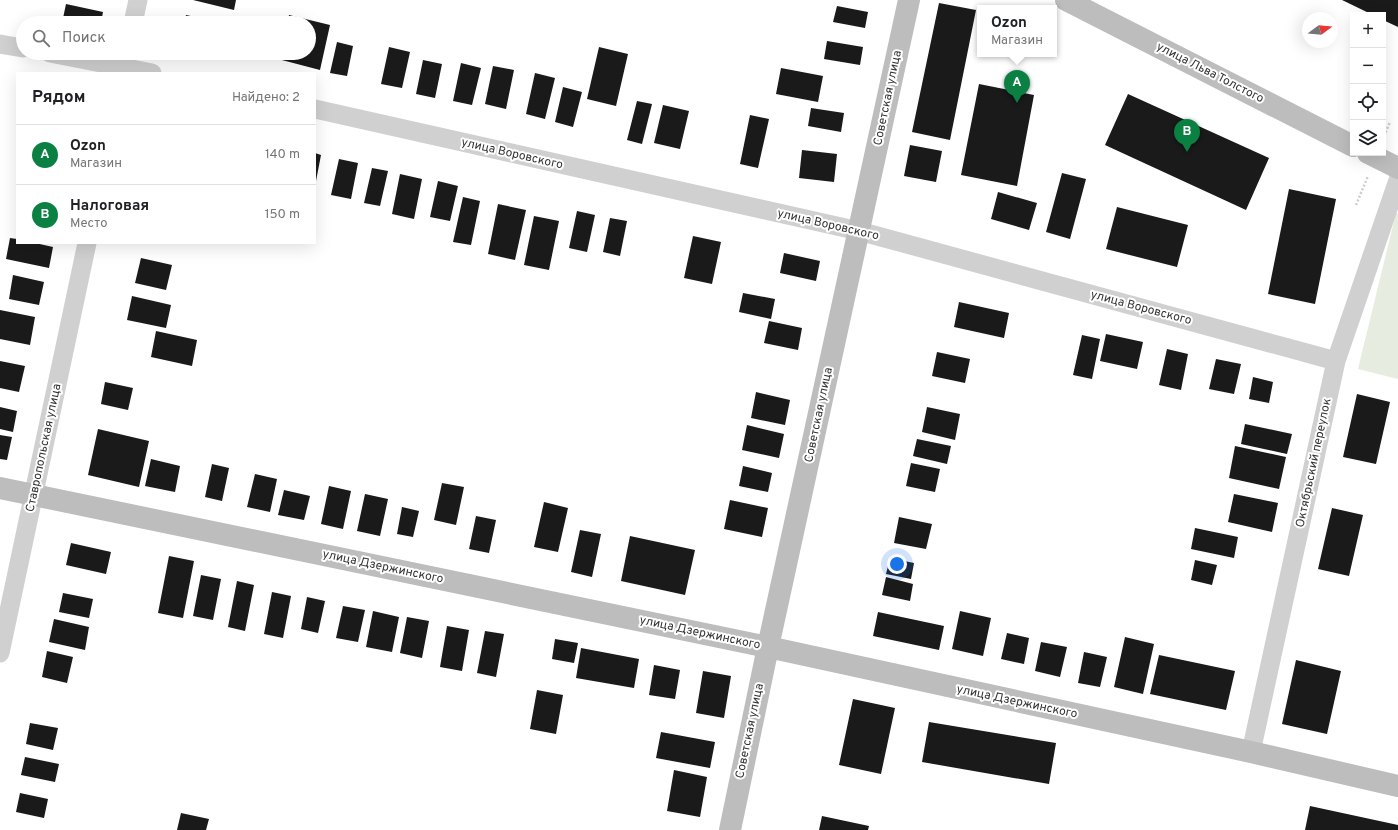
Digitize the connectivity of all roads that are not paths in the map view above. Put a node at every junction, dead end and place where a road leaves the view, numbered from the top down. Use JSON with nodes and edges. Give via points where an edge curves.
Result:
{"nodes":[{"id":1,"x":138,"y":0,"type":"edge"},
{"id":2,"x":909,"y":0,"type":"edge"},
{"id":3,"x":1066,"y":0,"type":"edge"},
{"id":4,"x":135,"y":16,"type":"edge"},
{"id":5,"x":0,"y":44,"type":"edge"},
{"id":6,"x":16,"y":47,"type":"edge"},
{"id":7,"x":97,"y":60,"type":"edge"},
{"id":8,"x":124,"y":64,"type":"edge"},
{"id":9,"x":149,"y":72,"type":"edge"},
{"id":10,"x":316,"y":110,"type":"edge"},
{"id":11,"x":1350,"y":144,"type":"edge"},
{"id":12,"x":1398,"y":180,"type":"edge"},
{"id":13,"x":859,"y":231,"type":"junction"},
{"id":14,"x":87,"y":244,"type":"edge"},
{"id":15,"x":1336,"y":361,"type":"junction"},
{"id":16,"x":0,"y":488,"type":"edge"},
{"id":17,"x":34,"y":494,"type":"junction"},
{"id":18,"x":768,"y":648,"type":"junction"},
{"id":19,"x":0,"y":653,"type":"edge"},
{"id":20,"x":1251,"y":752,"type":"junction"},
{"id":21,"x":1398,"y":786,"type":"edge"},
{"id":22,"x":730,"y":830,"type":"edge"}],
"edges":[{"from":1,"to":4,"type":"street"},
{"from":2,"to":13,"type":"street","name":"Советская улица"},
{"from":3,"to":11,"type":"street","name":"улица Льва Толстого"},
{"from":5,"to":6,"type":"street"},
{"from":7,"to":8,"type":"street"},
{"from":8,"to":9,"type":"street"},
{"from":10,"to":13,"type":"street","name":"улица Воровского"},
{"from":12,"to":15,"type":"street","name":"Октябрьский переулок"},
{"from":13,"to":15,"type":"street","name":"улица Воровского"},
{"from":13,"to":18,"type":"street","name":"Советская улица"},
{"from":14,"to":17,"type":"street","name":"Ставропольская улица"},
{"from":15,"to":20,"type":"street","name":"Октябрьский переулок"},
{"from":16,"to":17,"type":"street","name":"улица Дзержинского"},
{"from":17,"to":18,"type":"street","name":"улица Дзержинского"},
{"from":17,"to":19,"type":"street","name":"Ставропольская улица"},
{"from":18,"to":20,"type":"street","name":"улица Дзержинского"},
{"from":18,"to":22,"type":"street","name":"Советская улица"},
{"from":20,"to":21,"type":"street","name":"улица Дзержинского"}]}
